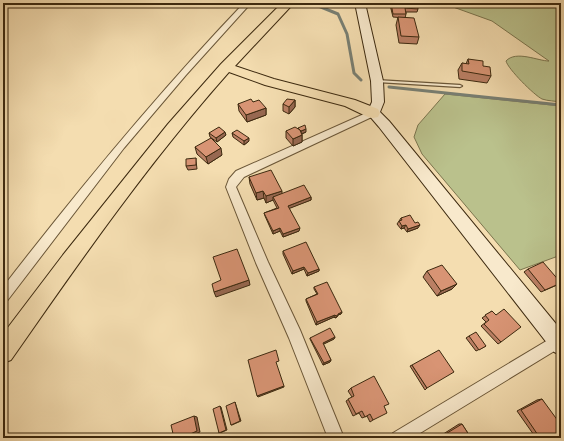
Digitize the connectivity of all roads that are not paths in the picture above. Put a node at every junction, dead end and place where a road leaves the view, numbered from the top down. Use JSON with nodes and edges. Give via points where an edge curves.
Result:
{"nodes":[{"id":1,"x":248,"y":3,"type":"edge"},
{"id":2,"x":288,"y":3,"type":"edge"},
{"id":3,"x":360,"y":3,"type":"edge"},
{"id":4,"x":226,"y":67,"type":"junction"},
{"id":5,"x":378,"y":81,"type":"junction"},
{"id":6,"x":460,"y":86,"type":"dead end"},
{"id":7,"x":373,"y":113,"type":"junction"},
{"id":8,"x":3,"y":297,"type":"edge"},
{"id":9,"x":559,"y":343,"type":"edge"},
{"id":10,"x":3,"y":352,"type":"edge"},
{"id":11,"x":336,"y":438,"type":"edge"},
{"id":12,"x":398,"y":438,"type":"edge"}],
"edges":[{"from":1,"to":8,"type":"street","via":[[152,107],[78,198]]},
{"from":2,"to":4,"type":"main road"},
{"from":3,"to":5,"type":"street"},
{"from":4,"to":7,"type":"main road","via":[[270,82],[350,103]]},
{"from":4,"to":10,"type":"main road","via":[[132,178]]},
{"from":5,"to":6,"type":"lane"},
{"from":5,"to":7,"type":"street","via":[[378,102]]},
{"from":7,"to":9,"type":"street"},
{"from":7,"to":11,"type":"street","via":[[240,174],[232,182],[231,187]]},
{"from":9,"to":12,"type":"street"}]}
